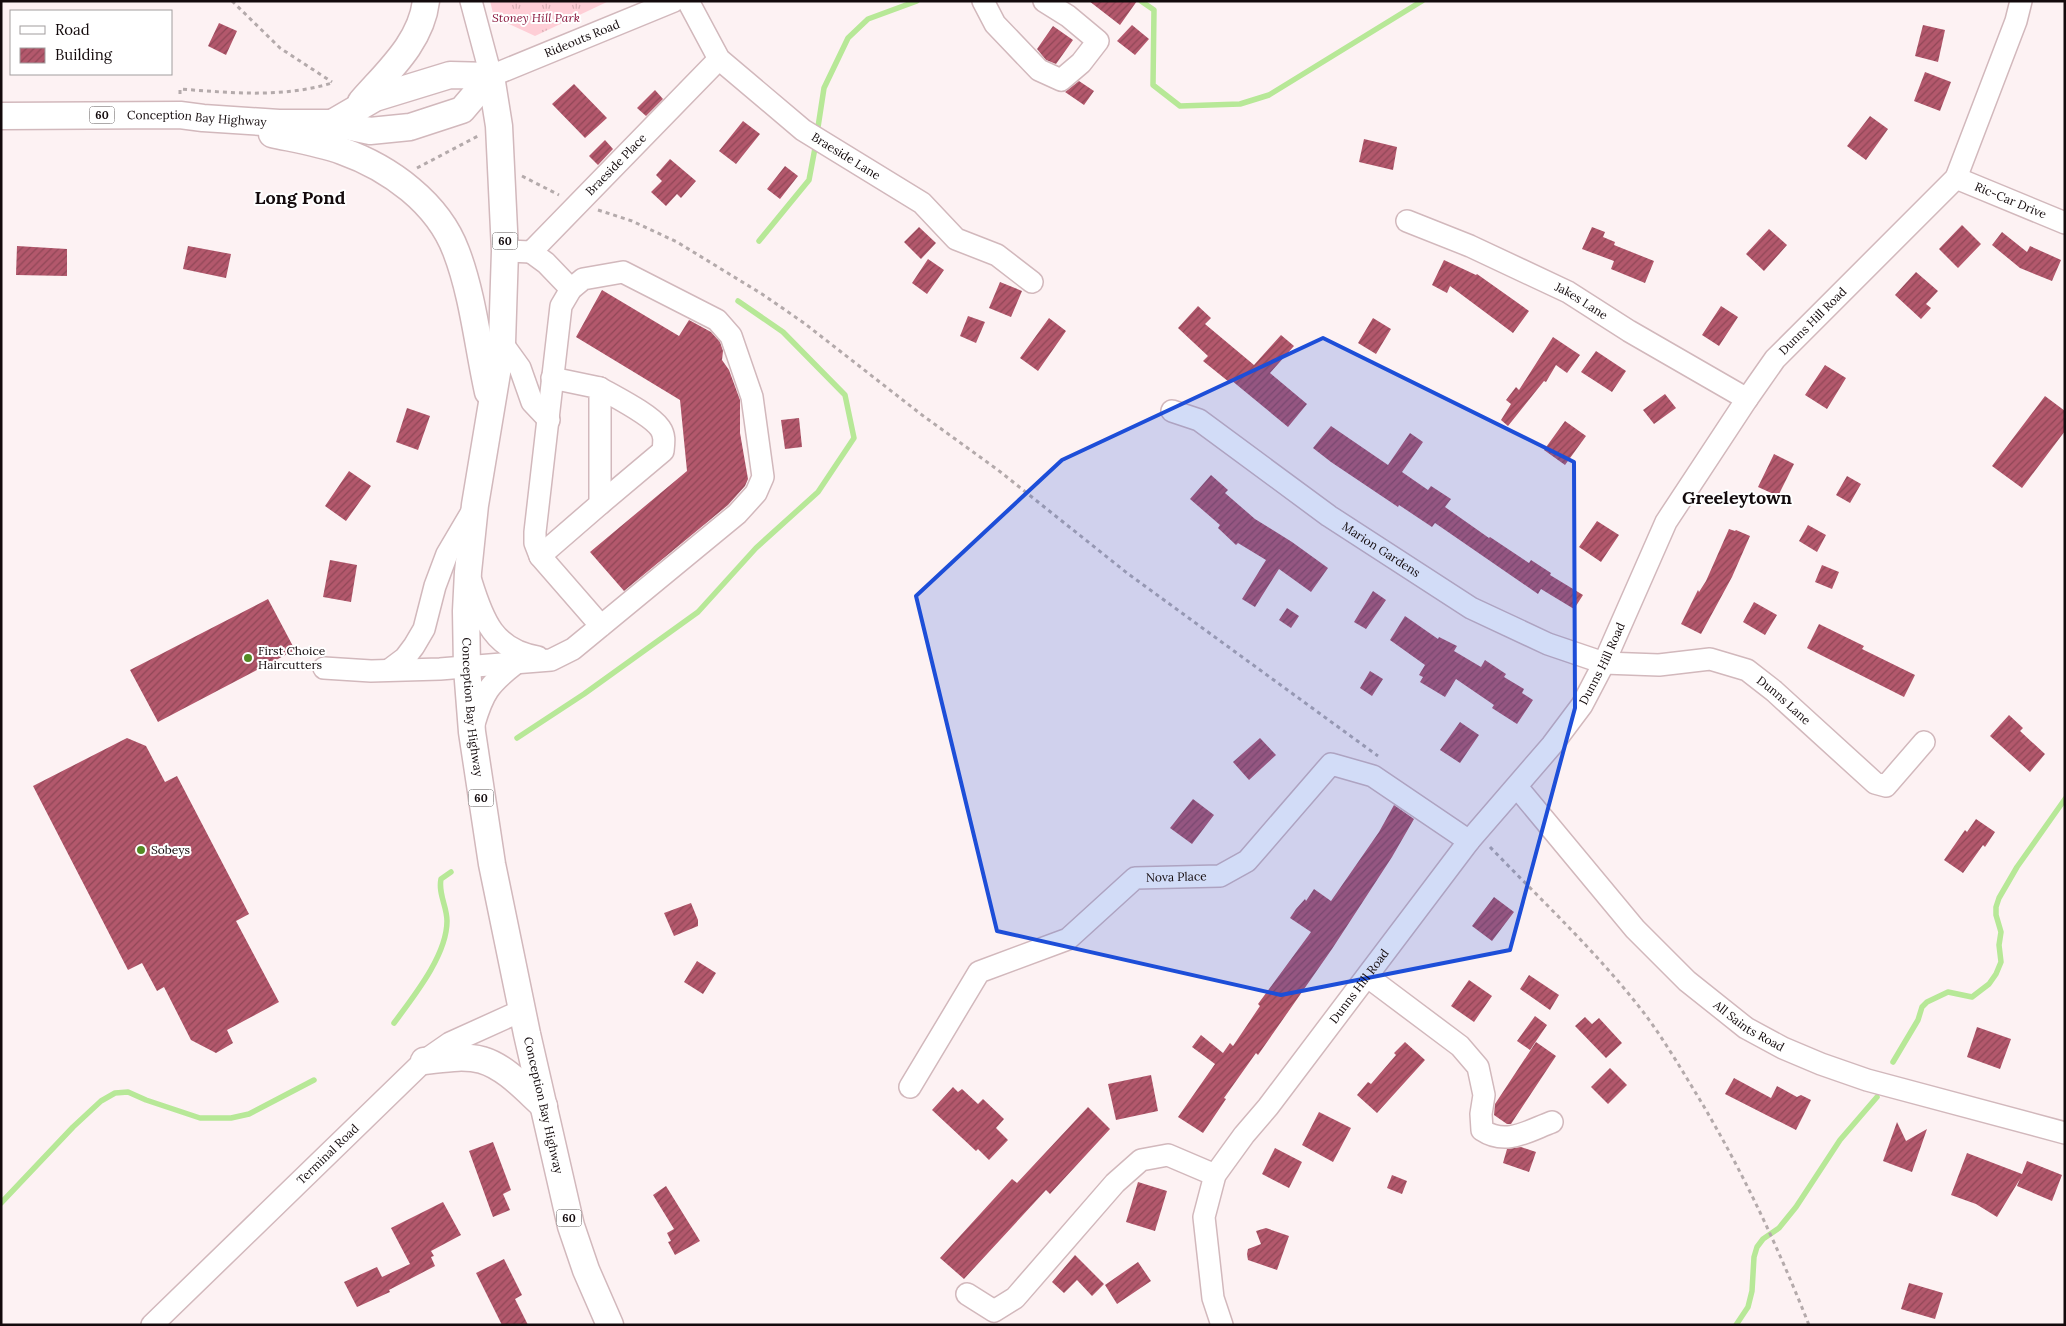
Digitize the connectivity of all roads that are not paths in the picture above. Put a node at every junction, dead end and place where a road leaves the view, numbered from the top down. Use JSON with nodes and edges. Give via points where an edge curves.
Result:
{"nodes":[{"id":1,"x":426,"y":1,"type":"edge"},
{"id":2,"x":472,"y":1,"type":"edge"},
{"id":3,"x":674,"y":1,"type":"edge"},
{"id":4,"x":688,"y":1,"type":"edge"},
{"id":5,"x":983,"y":1,"type":"edge"},
{"id":6,"x":1044,"y":1,"type":"edge"},
{"id":7,"x":2021,"y":1,"type":"edge"},
{"id":8,"x":720,"y":59,"type":"junction"},
{"id":9,"x":491,"y":76,"type":"junction"},
{"id":10,"x":356,"y":108,"type":"junction"},
{"id":11,"x":1,"y":116,"type":"edge"},
{"id":12,"x":203,"y":118,"type":"junction"},
{"id":13,"x":332,"y":123,"type":"junction"},
{"id":14,"x":1956,"y":178,"type":"junction"},
{"id":15,"x":1407,"y":221,"type":"dead end"},
{"id":16,"x":2065,"y":223,"type":"edge"},
{"id":17,"x":505,"y":251,"type":"junction"},
{"id":18,"x":531,"y":252,"type":"junction"},
{"id":19,"x":1032,"y":282,"type":"dead end"},
{"id":20,"x":571,"y":289,"type":"junction"},
{"id":21,"x":502,"y":343,"type":"junction"},
{"id":22,"x":552,"y":378,"type":"junction"},
{"id":23,"x":600,"y":388,"type":"junction"},
{"id":24,"x":1746,"y":399,"type":"junction"},
{"id":25,"x":491,"y":406,"type":"junction"},
{"id":26,"x":1172,"y":411,"type":"dead end"},
{"id":27,"x":549,"y":420,"type":"junction"},
{"id":28,"x":600,"y":504,"type":"junction"},
{"id":29,"x":476,"y":505,"type":"junction"},
{"id":30,"x":540,"y":556,"type":"junction"},
{"id":31,"x":468,"y":572,"type":"junction"},
{"id":32,"x":601,"y":626,"type":"junction"},
{"id":33,"x":551,"y":660,"type":"junction"},
{"id":34,"x":1604,"y":663,"type":"junction"},
{"id":35,"x":515,"y":664,"type":"junction"},
{"id":36,"x":324,"y":668,"type":"dead end"},
{"id":37,"x":466,"y":668,"type":"junction"},
{"id":38,"x":389,"y":670,"type":"junction"},
{"id":39,"x":472,"y":732,"type":"junction"},
{"id":40,"x":1924,"y":742,"type":"dead end"},
{"id":41,"x":1517,"y":787,"type":"junction"},
{"id":42,"x":1473,"y":837,"type":"junction"},
{"id":43,"x":1368,"y":976,"type":"junction"},
{"id":44,"x":523,"y":1010,"type":"junction"},
{"id":45,"x":424,"y":1062,"type":"junction"},
{"id":46,"x":910,"y":1087,"type":"dead end"},
{"id":47,"x":544,"y":1106,"type":"junction"},
{"id":48,"x":1552,"y":1122,"type":"dead end"},
{"id":49,"x":2065,"y":1133,"type":"edge"},
{"id":50,"x":1215,"y":1175,"type":"junction"},
{"id":51,"x":967,"y":1294,"type":"dead end"},
{"id":52,"x":1220,"y":1324,"type":"edge"},
{"id":53,"x":152,"y":1325,"type":"edge"},
{"id":54,"x":610,"y":1325,"type":"edge"}],
"edges":[{"from":1,"to":10,"type":"main road","via":[[417,33],[396,64]]},
{"from":2,"to":9,"type":"street"},
{"from":3,"to":9,"type":"street","name":"Rideouts Road"},
{"from":4,"to":8,"type":"street","name":"Braeside Lane"},
{"from":5,"to":6,"type":"street","via":[[995,24],[1039,70],[1061,80],[1081,63],[1098,41]]},
{"from":7,"to":14,"type":"street","name":"Dunns Hill Road"},
{"from":8,"to":18,"type":"street","name":"Braeside Place"},
{"from":8,"to":19,"type":"street","name":"Braeside Lane","via":[[803,130],[922,203],[956,239],[997,256]]},
{"from":9,"to":10,"type":"main road","via":[[450,75],[375,98]]},
{"from":9,"to":13,"type":"main road","name":"Conception Bay Highway","number":"60","via":[[462,110],[410,127],[370,131]]},
{"from":9,"to":17,"type":"main road","name":"Conception Bay Highway","number":"60","via":[[499,126]]},
{"from":10,"to":13,"type":"main road"},
{"from":11,"to":12,"type":"main road","name":"Conception Bay Highway","number":"60","via":[[180,115]]},
{"from":12,"to":13,"type":"main road","name":"Conception Bay Highway","number":"60"},
{"from":12,"to":25,"type":"main road","via":[[343,152],[376,167],[426,202],[444,227],[463,271]]},
{"from":14,"to":16,"type":"street","name":"Ric-Car Drive"},
{"from":14,"to":24,"type":"street","name":"Dunns Hill Road","via":[[1775,359]]},
{"from":15,"to":24,"type":"street","name":"Jakes Lane","via":[[1470,246],[1568,292]]},
{"from":17,"to":18,"type":"street"},
{"from":17,"to":21,"type":"main road","name":"Conception Bay Highway","number":"60"},
{"from":18,"to":20,"type":"street"},
{"from":20,"to":22,"type":"street","via":[[561,306]]},
{"from":20,"to":32,"type":"street","via":[[583,279],[623,272],[717,320],[732,336],[752,397],[763,477],[756,493],[737,514]]},
{"from":21,"to":25,"type":"main road","name":"Conception Bay Highway","number":"60"},
{"from":21,"to":27,"type":"street","via":[[520,368],[532,402]]},
{"from":22,"to":23,"type":"street"},
{"from":22,"to":27,"type":"street"},
{"from":23,"to":28,"type":"street"},
{"from":23,"to":28,"type":"street","via":[[659,427],[664,438],[663,451]]},
{"from":24,"to":34,"type":"street","name":"Dunns Hill Road","via":[[1666,522]]},
{"from":25,"to":29,"type":"main road","name":"Conception Bay Highway","number":"60"},
{"from":26,"to":34,"type":"street","name":"Marion Gardens","via":[[1199,420],[1329,516],[1471,608],[1548,644]]},
{"from":27,"to":30,"type":"street","via":[[535,532]]},
{"from":28,"to":30,"type":"street"},
{"from":29,"to":31,"type":"main road","name":"Conception Bay Highway","number":"60"},
{"from":29,"to":38,"type":"street","via":[[447,554],[424,629],[405,658]]},
{"from":30,"to":32,"type":"street"},
{"from":31,"to":33,"type":"street","via":[[479,607],[492,631],[521,654]]},
{"from":31,"to":37,"type":"main road","name":"Conception Bay Highway","number":"60"},
{"from":32,"to":33,"type":"street","via":[[573,649]]},
{"from":33,"to":35,"type":"street"},
{"from":34,"to":40,"type":"street","name":"Dunns Lane","via":[[1658,665],[1710,659],[1746,670],[1774,691],[1875,783],[1886,786]]},
{"from":34,"to":41,"type":"street","name":"Dunns Hill Road","via":[[1582,705]]},
{"from":35,"to":37,"type":"street"},
{"from":35,"to":39,"type":"street","via":[[495,679],[481,700]]},
{"from":36,"to":38,"type":"street"},
{"from":37,"to":38,"type":"street"},
{"from":37,"to":39,"type":"main road","name":"Conception Bay Highway","number":"60"},
{"from":39,"to":44,"type":"main road","name":"Conception Bay Highway","number":"60","via":[[492,864]]},
{"from":41,"to":42,"type":"street","name":"Dunns Hill Road"},
{"from":41,"to":49,"type":"street","name":"All Saints Road","via":[[1635,929],[1687,981],[1746,1028],[1791,1052],[1867,1080]]},
{"from":42,"to":43,"type":"street","name":"Dunns Hill Road"},
{"from":42,"to":46,"type":"street","name":"Nova Place","via":[[1373,776],[1331,764],[1247,861],[1220,876],[1135,878],[1068,939],[979,972]]},
{"from":43,"to":48,"type":"street","via":[[1460,1046],[1478,1067],[1484,1095],[1482,1130],[1492,1136],[1510,1138]]},
{"from":43,"to":50,"type":"street","name":"Dunns Hill Road"},
{"from":44,"to":45,"type":"street","name":"Terminal Road","via":[[450,1043]]},
{"from":44,"to":47,"type":"main road","name":"Conception Bay Highway","number":"60"},
{"from":45,"to":47,"type":"main road","via":[[453,1058],[482,1060],[510,1076]]},
{"from":45,"to":53,"type":"street","name":"Terminal Road"},
{"from":47,"to":54,"type":"main road","name":"Conception Bay Highway","number":"60","via":[[571,1226]]},
{"from":50,"to":51,"type":"street","via":[[1168,1155],[1140,1160],[1115,1183],[1015,1298],[994,1311]]},
{"from":50,"to":52,"type":"street","name":"Dunns Hill Road","via":[[1204,1217],[1213,1298]]}]}
